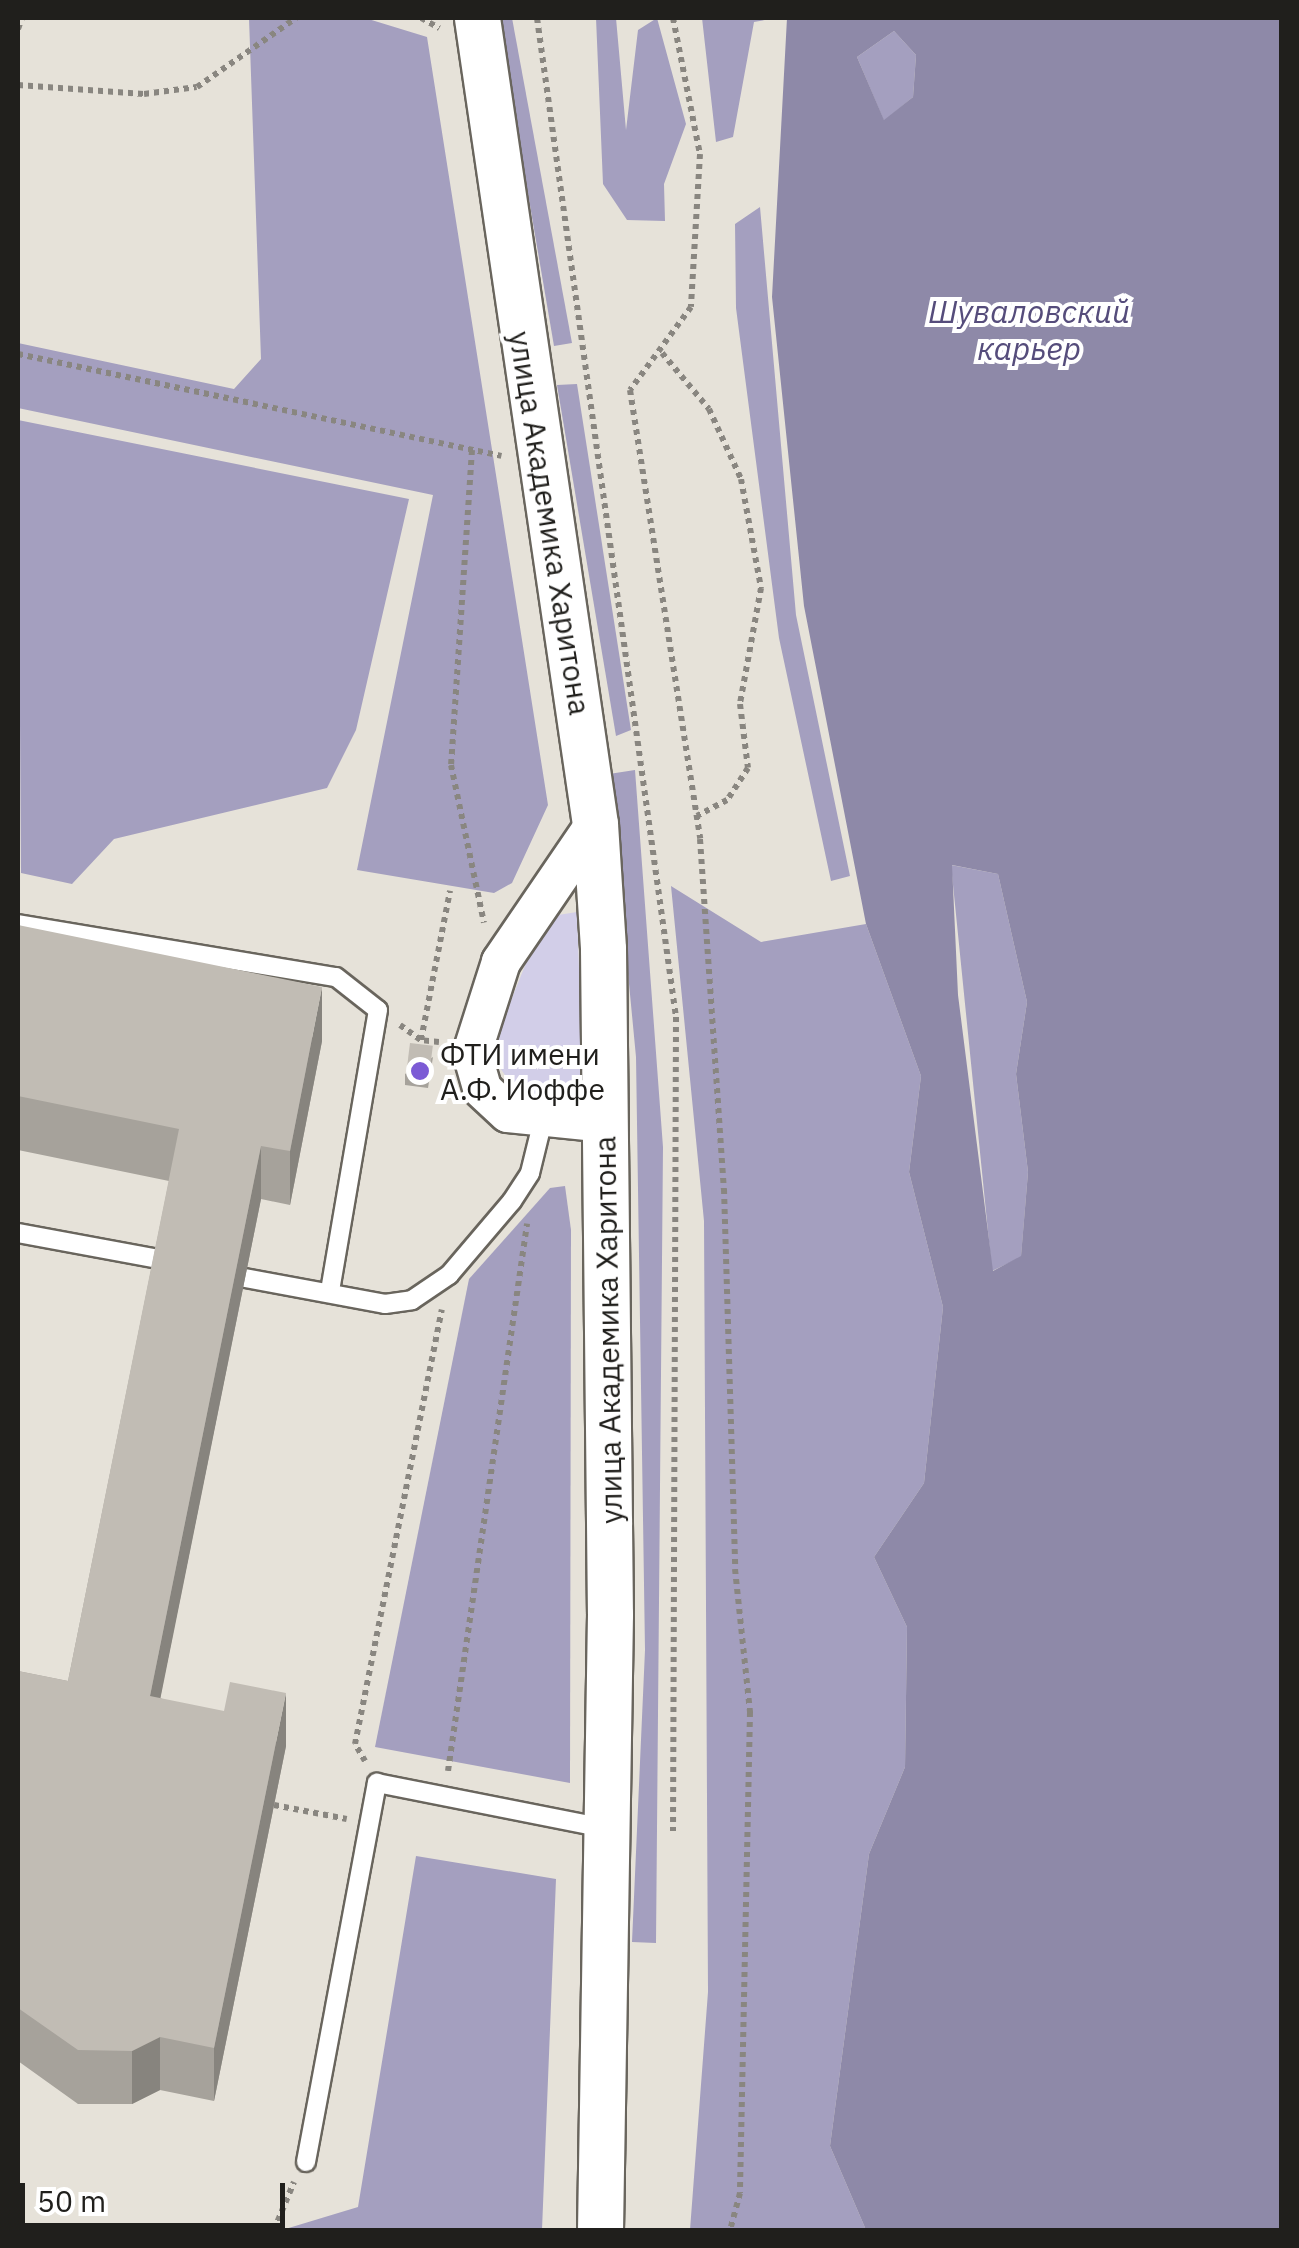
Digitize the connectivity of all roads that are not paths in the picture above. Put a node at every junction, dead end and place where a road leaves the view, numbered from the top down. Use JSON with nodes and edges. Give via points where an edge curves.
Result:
{"nodes":[{"id":1,"x":477,"y":18,"type":"edge"},
{"id":2,"x":595,"y":824,"type":"junction"},
{"id":3,"x":18,"y":924,"type":"edge"},
{"id":4,"x":542,"y":1124,"type":"junction"},
{"id":5,"x":606,"y":1124,"type":"junction"},
{"id":6,"x":18,"y":1233,"type":"edge"},
{"id":7,"x":164,"y":1260,"type":"edge"},
{"id":8,"x":245,"y":1278,"type":"edge"},
{"id":9,"x":330,"y":1290,"type":"junction"},
{"id":10,"x":610,"y":1828,"type":"junction"},
{"id":11,"x":306,"y":2162,"type":"road end"},
{"id":12,"x":600,"y":2230,"type":"edge"}],
"edges":[{"from":1,"to":2,"type":"street","name":"улица Академика Харитона"},
{"from":2,"to":4,"type":"street","via":[[501,962],[472,1053],[482,1089],[508,1114]]},
{"from":2,"to":5,"type":"street","name":"улица Академика Харитона"},
{"from":3,"to":9,"type":"lane","via":[[336,977],[378,1010]]},
{"from":4,"to":5,"type":"street"},
{"from":4,"to":9,"type":"lane","via":[[530,1173],[449,1275],[412,1300],[385,1304]]},
{"from":5,"to":10,"type":"street","name":"улица Академика Харитона"},
{"from":6,"to":7,"type":"lane"},
{"from":8,"to":9,"type":"lane"},
{"from":10,"to":11,"type":"lane","via":[[377,1783]]},
{"from":10,"to":12,"type":"street","name":"улица Академика Харитона"}]}
